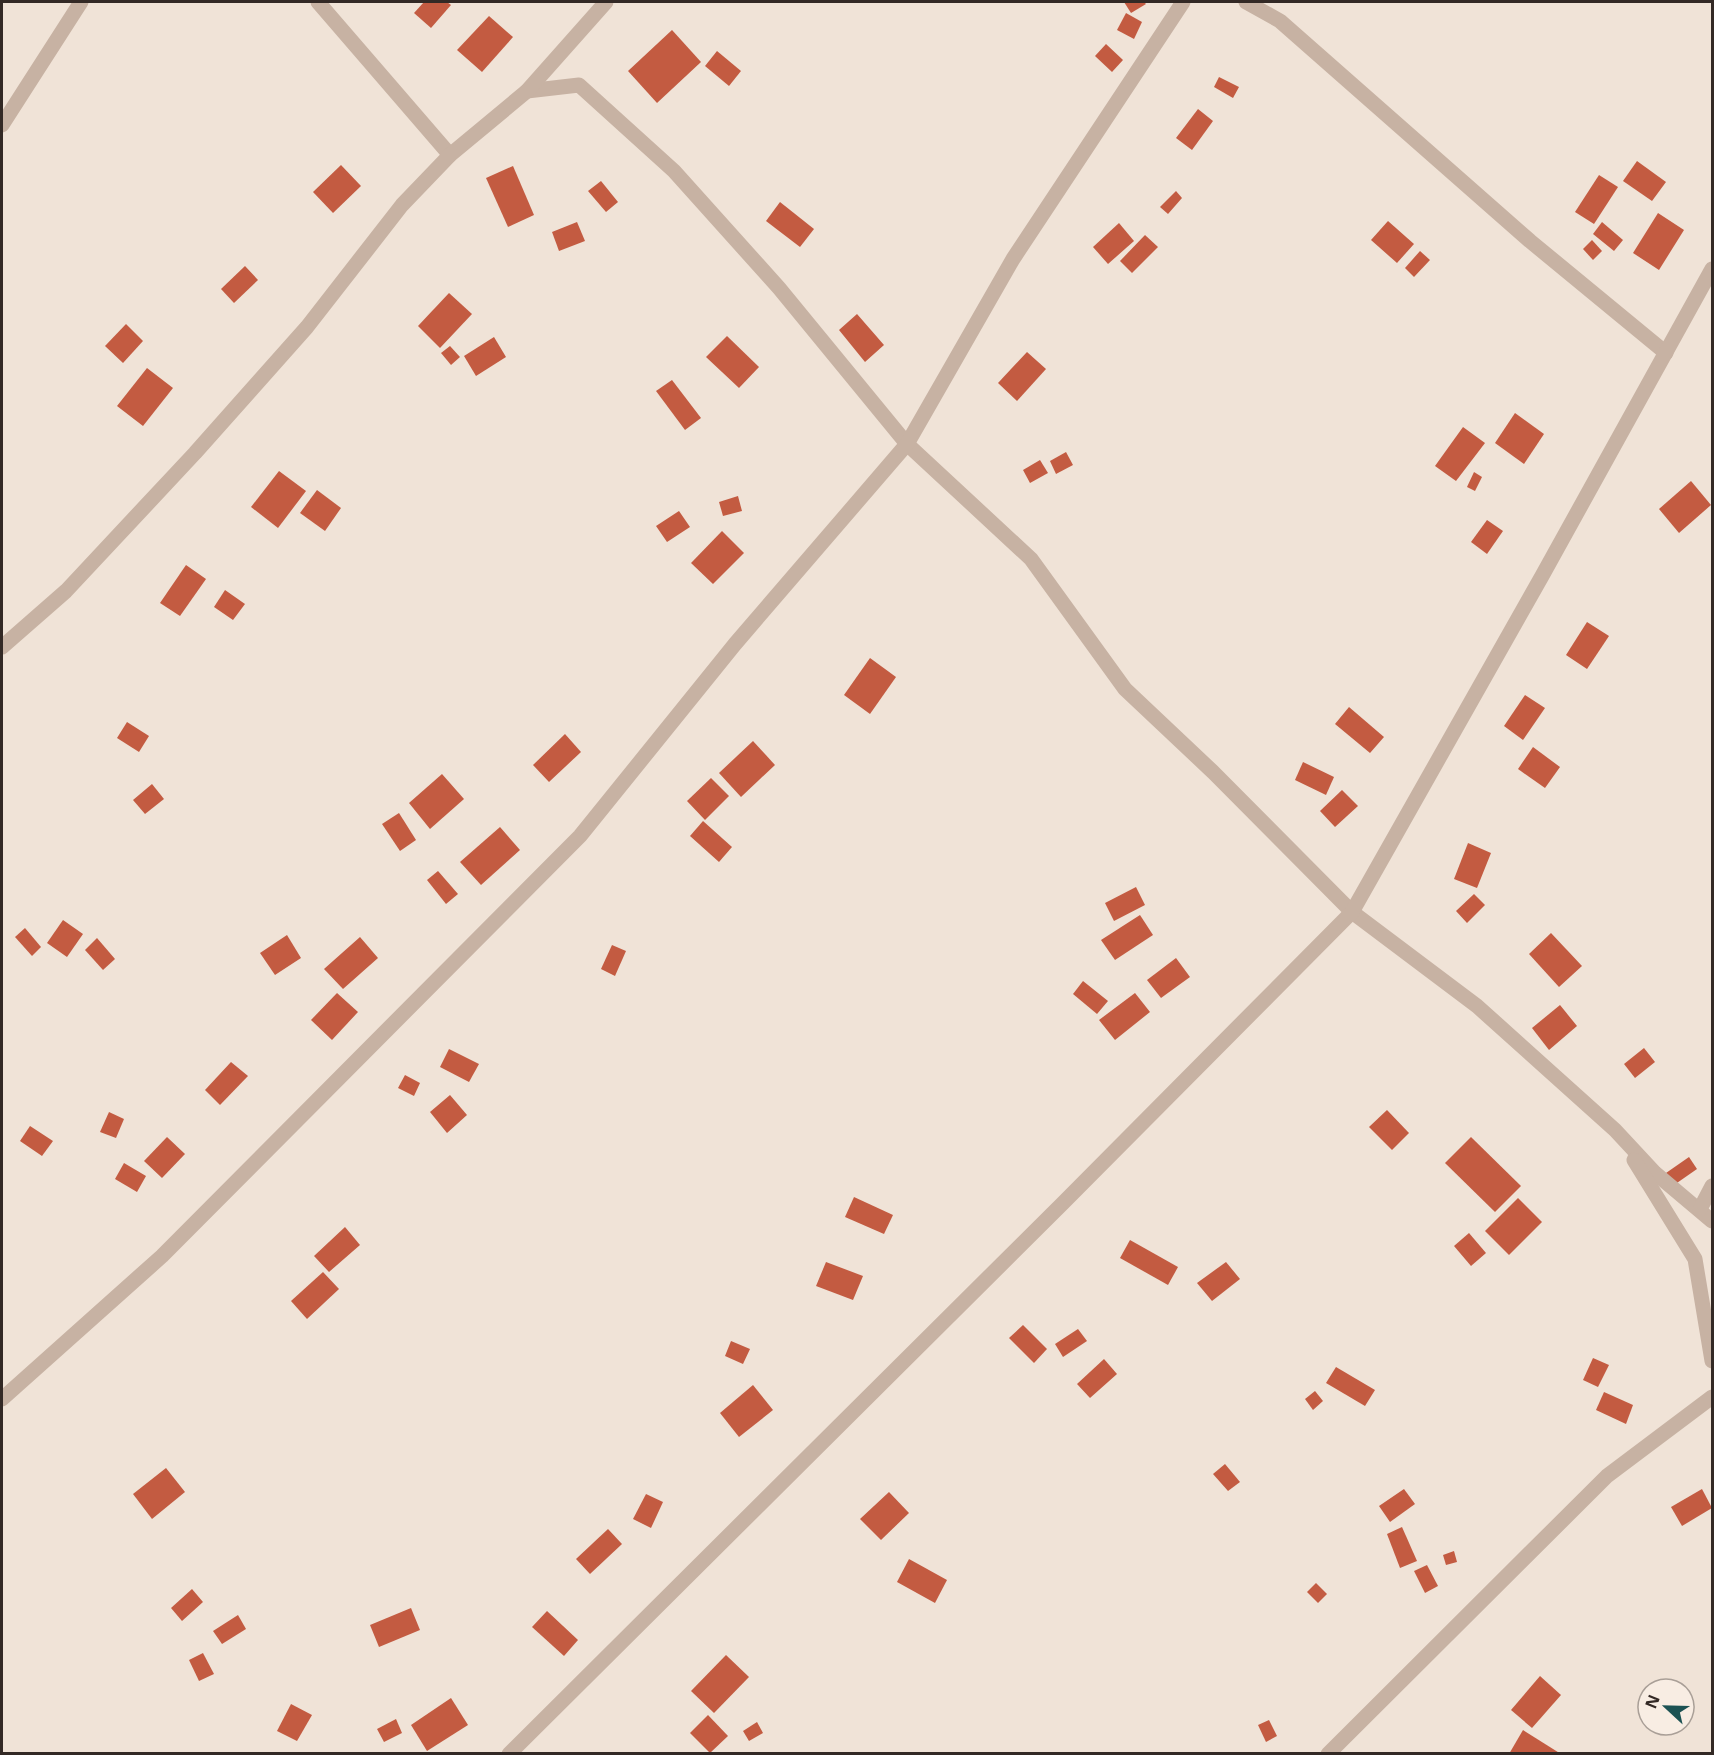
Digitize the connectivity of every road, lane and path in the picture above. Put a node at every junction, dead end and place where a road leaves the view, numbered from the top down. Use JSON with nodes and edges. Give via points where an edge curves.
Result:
{"nodes":[{"id":1,"x":81,"y":2,"type":"edge"},
{"id":2,"x":318,"y":2,"type":"edge"},
{"id":3,"x":606,"y":2,"type":"edge"},
{"id":4,"x":1183,"y":2,"type":"edge"},
{"id":5,"x":1246,"y":2,"type":"edge"},
{"id":6,"x":527,"y":91,"type":"junction"},
{"id":7,"x":2,"y":125,"type":"edge"},
{"id":8,"x":450,"y":155,"type":"junction"},
{"id":9,"x":1713,"y":269,"type":"edge"},
{"id":10,"x":1666,"y":353,"type":"junction"},
{"id":11,"x":907,"y":444,"type":"junction"},
{"id":12,"x":2,"y":647,"type":"edge"},
{"id":13,"x":1352,"y":912,"type":"junction"},
{"id":14,"x":1615,"y":1130,"type":"junction"},
{"id":15,"x":1713,"y":1186,"type":"edge"},
{"id":16,"x":1700,"y":1209,"type":"junction"},
{"id":17,"x":1713,"y":1221,"type":"edge"},
{"id":18,"x":1713,"y":1361,"type":"edge"},
{"id":19,"x":1713,"y":1397,"type":"edge"},
{"id":20,"x":2,"y":1400,"type":"edge"},
{"id":21,"x":509,"y":1754,"type":"edge"},
{"id":22,"x":1328,"y":1754,"type":"edge"}],
"edges":[{"from":1,"to":7,"type":"street"},
{"from":2,"to":8,"type":"street"},
{"from":3,"to":6,"type":"street"},
{"from":4,"to":11,"type":"street","via":[[1013,259]]},
{"from":5,"to":10,"type":"street","via":[[1280,21],[1530,241]]},
{"from":6,"to":8,"type":"street"},
{"from":6,"to":11,"type":"street","via":[[579,85],[674,171],[779,288]]},
{"from":8,"to":12,"type":"street","via":[[402,205],[308,327],[195,453],[66,591]]},
{"from":9,"to":10,"type":"street"},
{"from":10,"to":13,"type":"street"},
{"from":11,"to":13,"type":"street","via":[[1031,559],[1125,689]]},
{"from":11,"to":20,"type":"street","via":[[735,644],[580,836],[162,1256]]},
{"from":13,"to":14,"type":"street","via":[[1477,1006]]},
{"from":13,"to":21,"type":"street"},
{"from":14,"to":16,"type":"street","via":[[1655,1173]]},
{"from":14,"to":18,"type":"street","via":[[1695,1259]]},
{"from":15,"to":16,"type":"street"},
{"from":16,"to":17,"type":"street"},
{"from":19,"to":22,"type":"street","via":[[1607,1476]]}]}
